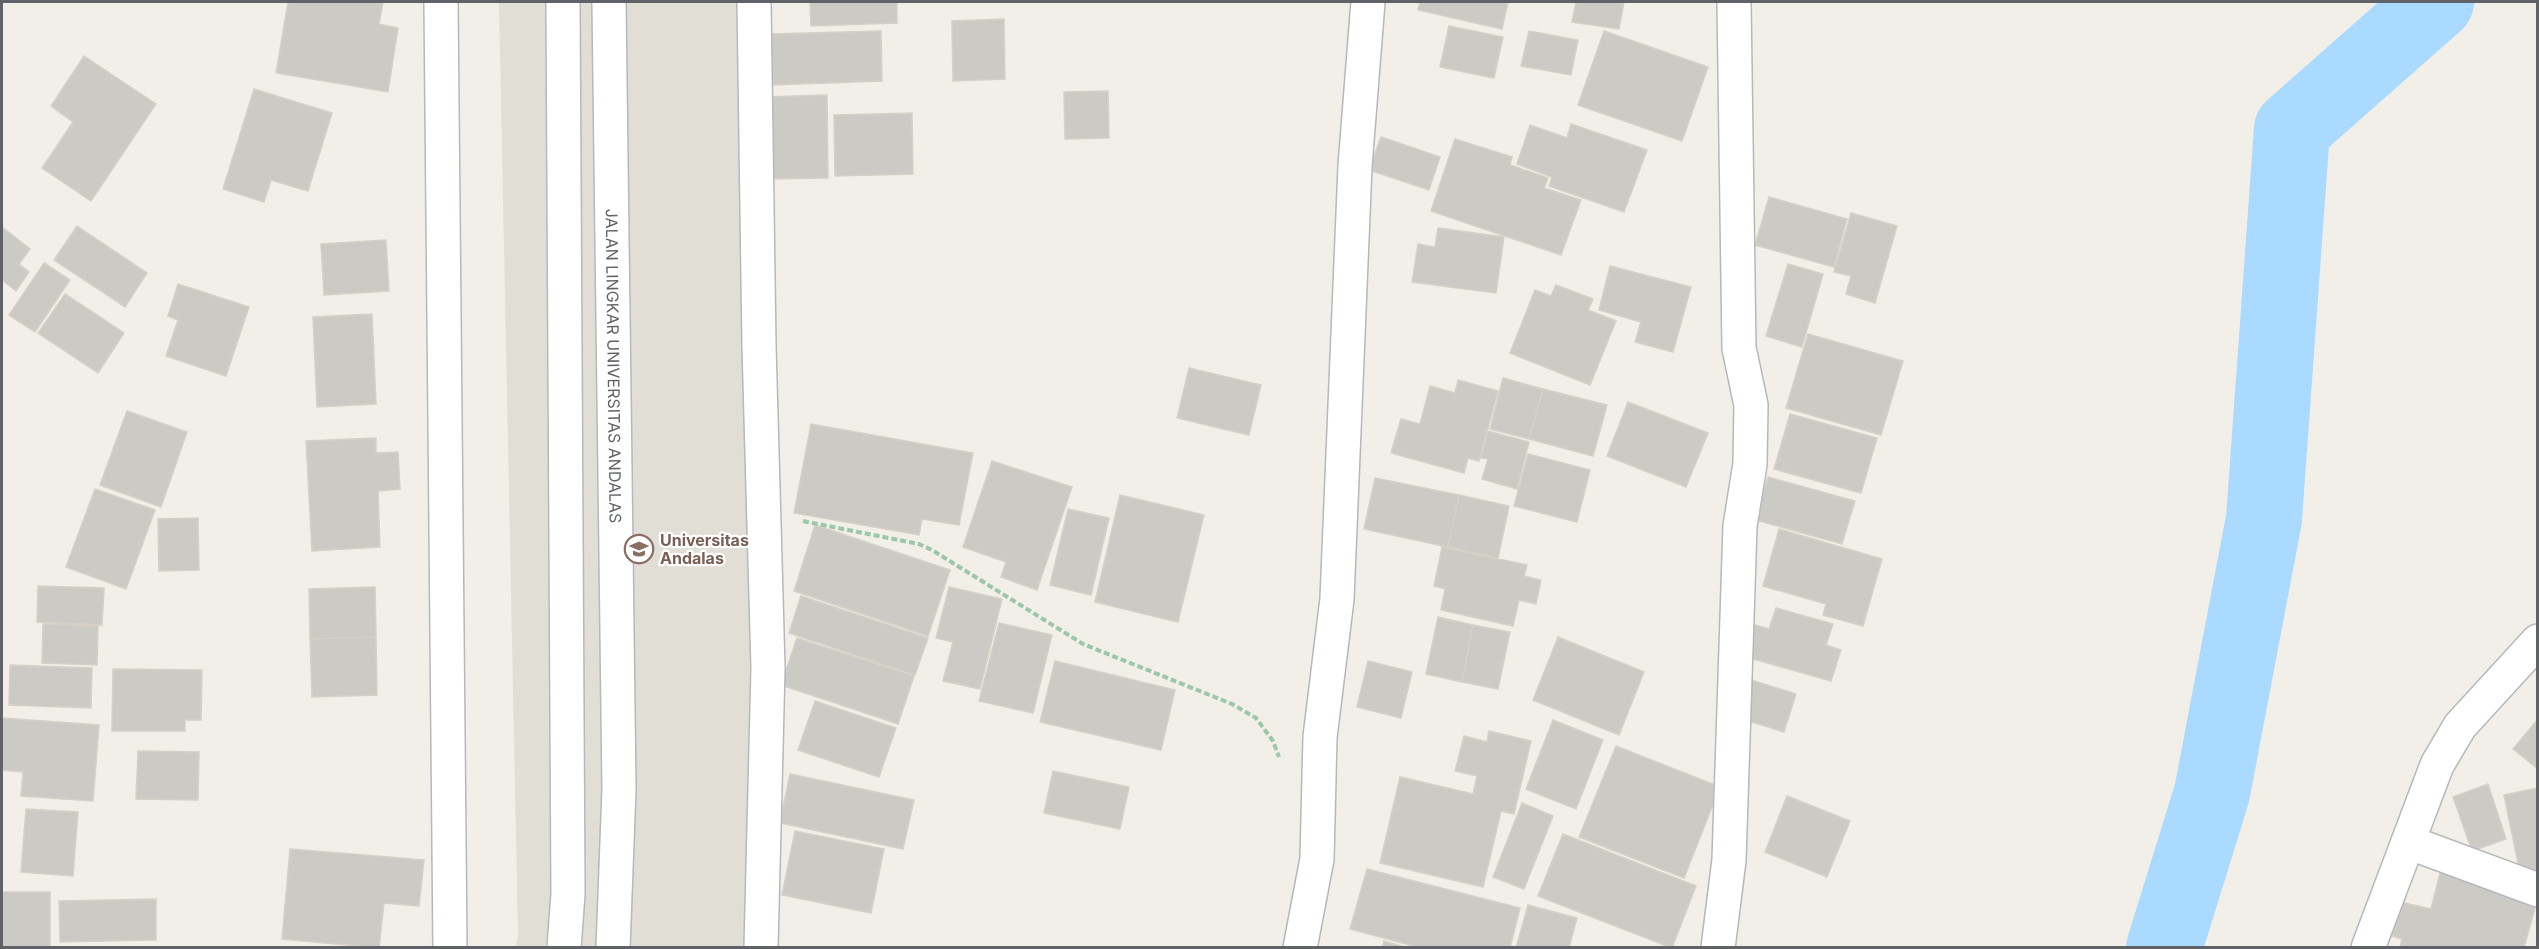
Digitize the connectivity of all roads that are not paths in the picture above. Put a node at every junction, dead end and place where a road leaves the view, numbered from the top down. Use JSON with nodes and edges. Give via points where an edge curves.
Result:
{"nodes":[{"id":1,"x":441,"y":2,"type":"edge"},
{"id":2,"x":563,"y":2,"type":"edge"},
{"id":3,"x":609,"y":2,"type":"edge"},
{"id":4,"x":754,"y":2,"type":"edge"},
{"id":5,"x":1368,"y":2,"type":"edge"},
{"id":6,"x":1734,"y":2,"type":"edge"},
{"id":7,"x":2538,"y":641,"type":"edge"},
{"id":8,"x":2408,"y":842,"type":"junction"},
{"id":9,"x":2538,"y":890,"type":"edge"},
{"id":10,"x":450,"y":948,"type":"edge"},
{"id":11,"x":564,"y":948,"type":"edge"},
{"id":12,"x":613,"y":948,"type":"edge"},
{"id":13,"x":760,"y":948,"type":"edge"},
{"id":14,"x":1300,"y":948,"type":"edge"},
{"id":15,"x":1718,"y":948,"type":"edge"},
{"id":16,"x":2368,"y":948,"type":"edge"}],
"edges":[{"from":1,"to":10,"type":"street"},
{"from":2,"to":11,"type":"street","via":[[568,882]]},
{"from":3,"to":12,"type":"street","name":"JALAN LINGKAR UNIVERSITAS ANDALAS","via":[[619,789]]},
{"from":4,"to":13,"type":"street","via":[[768,668]]},
{"from":5,"to":14,"type":"street","via":[[1354,166],[1336,600],[1320,737],[1317,859]]},
{"from":6,"to":15,"type":"street","via":[[1738,348],[1751,405],[1750,464],[1740,526],[1729,860]]},
{"from":7,"to":8,"type":"street","via":[[2460,726],[2437,765]]},
{"from":8,"to":9,"type":"street"},
{"from":8,"to":16,"type":"street"}]}
